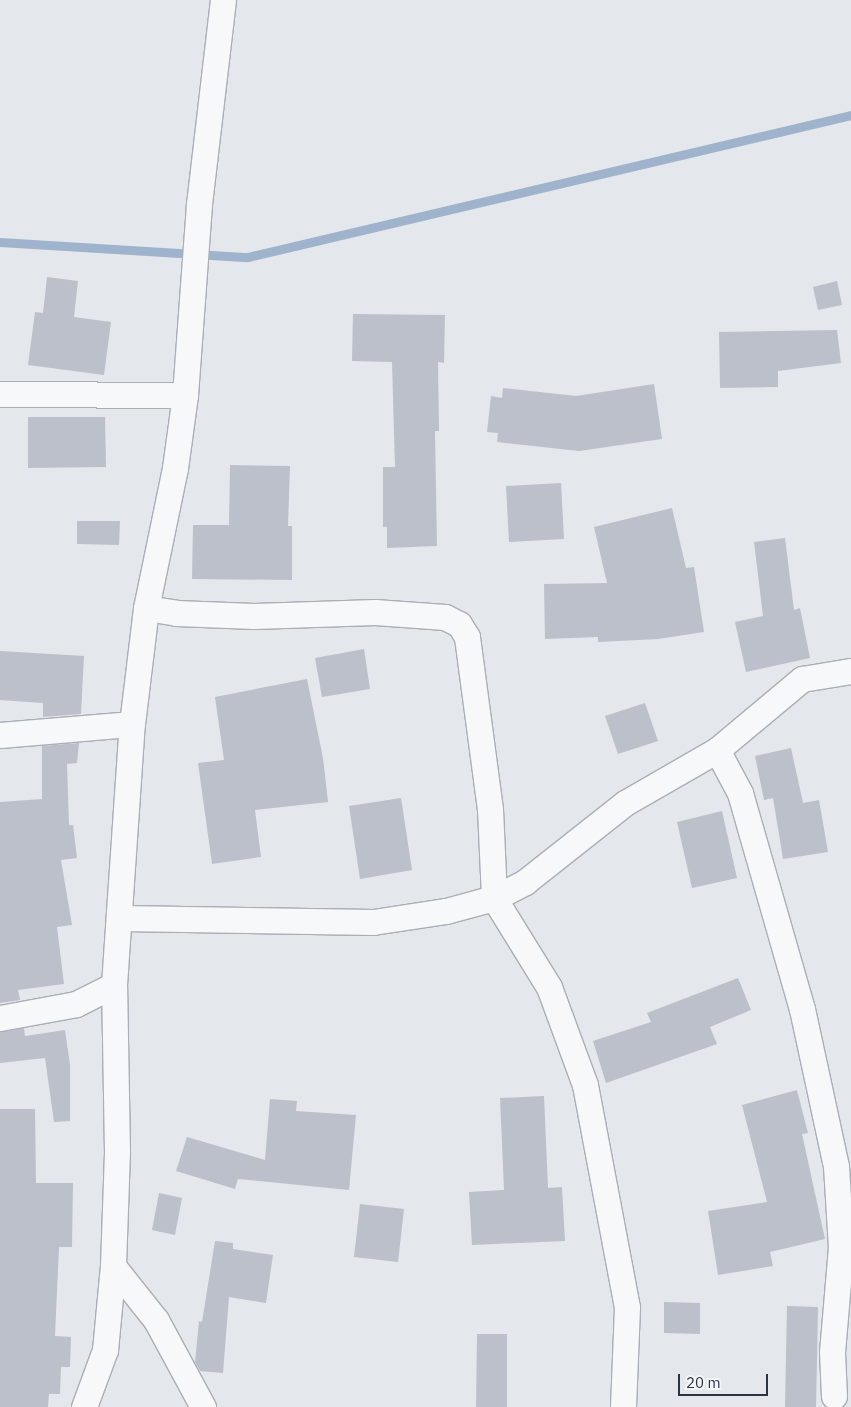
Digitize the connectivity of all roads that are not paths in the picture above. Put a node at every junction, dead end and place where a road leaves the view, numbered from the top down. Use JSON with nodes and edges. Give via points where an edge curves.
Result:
{"nodes":[{"id":1,"x":223,"y":0,"type":"edge"},
{"id":2,"x":0,"y":394,"type":"edge"},
{"id":3,"x":185,"y":396,"type":"junction"},
{"id":4,"x":146,"y":608,"type":"junction"},
{"id":5,"x":851,"y":671,"type":"edge"},
{"id":6,"x":132,"y":724,"type":"junction"},
{"id":7,"x":0,"y":735,"type":"edge"},
{"id":8,"x":717,"y":750,"type":"junction"},
{"id":9,"x":494,"y":898,"type":"junction"},
{"id":10,"x":121,"y":918,"type":"junction"},
{"id":11,"x":114,"y":985,"type":"junction"},
{"id":12,"x":0,"y":1018,"type":"edge"},
{"id":13,"x":846,"y":1247,"type":"edge"},
{"id":14,"x":113,"y":1266,"type":"junction"},
{"id":15,"x":838,"y":1400,"type":"edge"},
{"id":16,"x":84,"y":1407,"type":"edge"},
{"id":17,"x":203,"y":1407,"type":"edge"},
{"id":18,"x":623,"y":1407,"type":"edge"}],
"edges":[{"from":1,"to":3,"type":"street","via":[[199,204]]},
{"from":2,"to":3,"type":"street"},
{"from":3,"to":4,"type":"street"},
{"from":4,"to":6,"type":"street"},
{"from":4,"to":9,"type":"street","via":[[176,613],[254,616],[375,612],[445,617],[459,624],[467,637],[490,809]]},
{"from":5,"to":8,"type":"street","via":[[802,679]]},
{"from":6,"to":7,"type":"street"},
{"from":6,"to":10,"type":"street"},
{"from":8,"to":9,"type":"street","via":[[625,803],[549,865]]},
{"from":8,"to":13,"type":"street","via":[[740,793],[802,1009],[836,1166]]},
{"from":9,"to":10,"type":"street","via":[[373,922]]},
{"from":9,"to":18,"type":"street","via":[[549,987],[585,1086],[628,1307]]},
{"from":10,"to":11,"type":"street"},
{"from":11,"to":12,"type":"street","via":[[76,1004]]},
{"from":11,"to":14,"type":"street","via":[[117,1160]]},
{"from":13,"to":15,"type":"street","via":[[832,1352]]},
{"from":14,"to":16,"type":"street","via":[[105,1350]]},
{"from":14,"to":17,"type":"street","via":[[156,1320]]}]}
